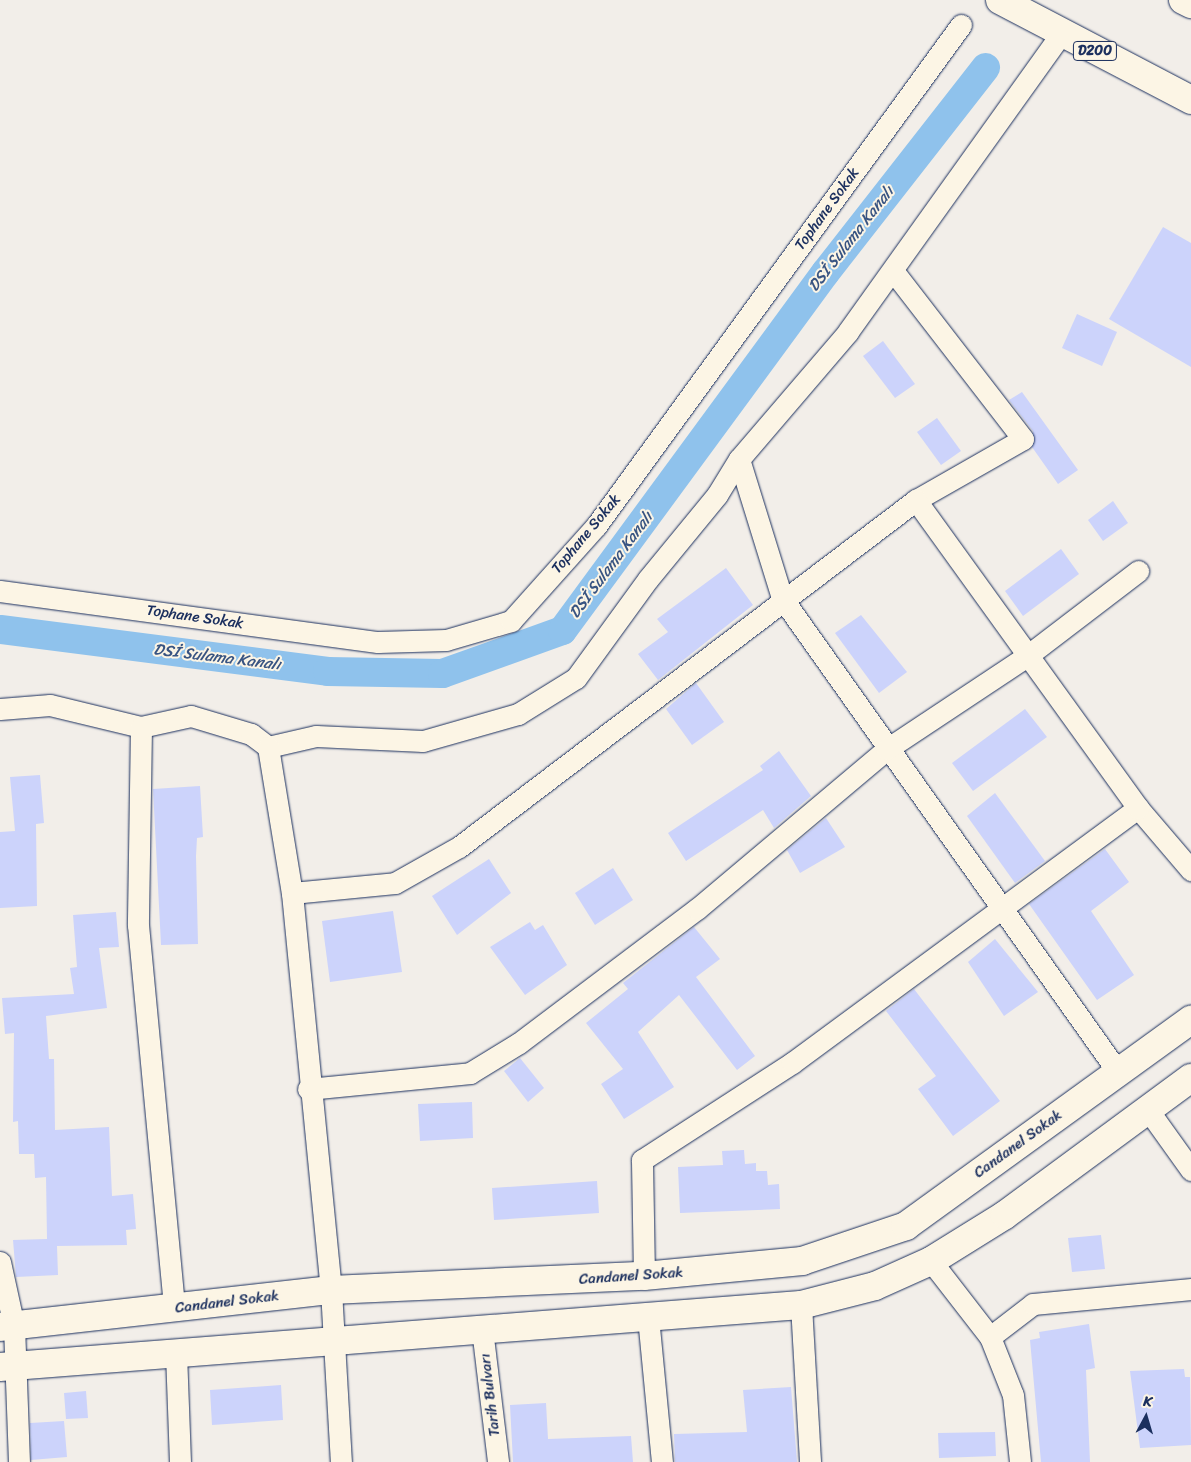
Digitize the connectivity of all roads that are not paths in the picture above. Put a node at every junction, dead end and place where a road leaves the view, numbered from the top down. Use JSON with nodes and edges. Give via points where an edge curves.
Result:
{"nodes":[{"id":1,"x":1000,"y":0,"type":"edge"},
{"id":2,"x":1184,"y":0,"type":"edge"},
{"id":3,"x":1191,"y":4,"type":"edge"},
{"id":4,"x":961,"y":25,"type":"dead end"},
{"id":5,"x":1061,"y":34,"type":"junction"},
{"id":6,"x":1191,"y":100,"type":"edge"},
{"id":7,"x":892,"y":271,"type":"junction"},
{"id":8,"x":739,"y":459,"type":"junction"},
{"id":9,"x":916,"y":500,"type":"junction"},
{"id":10,"x":1138,"y":571,"type":"dead end"},
{"id":11,"x":0,"y":591,"type":"edge"},
{"id":12,"x":782,"y":598,"type":"junction"},
{"id":13,"x":1027,"y":656,"type":"junction"},
{"id":14,"x":0,"y":709,"type":"edge"},
{"id":15,"x":141,"y":727,"type":"junction"},
{"id":16,"x":268,"y":747,"type":"junction"},
{"id":17,"x":887,"y":748,"type":"junction"},
{"id":18,"x":1138,"y":808,"type":"junction"},
{"id":19,"x":1191,"y":870,"type":"edge"},
{"id":20,"x":292,"y":893,"type":"junction"},
{"id":21,"x":999,"y":910,"type":"junction"},
{"id":22,"x":1191,"y":1020,"type":"edge"},
{"id":23,"x":1118,"y":1072,"type":"junction"},
{"id":24,"x":1191,"y":1078,"type":"edge"},
{"id":25,"x":308,"y":1089,"type":"junction"},
{"id":26,"x":1148,"y":1110,"type":"junction"},
{"id":27,"x":1191,"y":1170,"type":"edge"},
{"id":28,"x":931,"y":1261,"type":"junction"},
{"id":29,"x":0,"y":1262,"type":"edge"},
{"id":30,"x":644,"y":1276,"type":"junction"},
{"id":31,"x":1191,"y":1288,"type":"edge"},
{"id":32,"x":331,"y":1290,"type":"junction"},
{"id":33,"x":801,"y":1305,"type":"junction"},
{"id":34,"x":174,"y":1308,"type":"junction"},
{"id":35,"x":648,"y":1317,"type":"junction"},
{"id":36,"x":7,"y":1327,"type":"edge"},
{"id":37,"x":482,"y":1329,"type":"junction"},
{"id":38,"x":990,"y":1337,"type":"junction"},
{"id":39,"x":333,"y":1340,"type":"junction"},
{"id":40,"x":176,"y":1353,"type":"junction"},
{"id":41,"x":8,"y":1366,"type":"edge"},
{"id":42,"x":19,"y":1462,"type":"edge"},
{"id":43,"x":180,"y":1462,"type":"edge"},
{"id":44,"x":341,"y":1462,"type":"edge"},
{"id":45,"x":498,"y":1462,"type":"edge"},
{"id":46,"x":662,"y":1462,"type":"edge"},
{"id":47,"x":810,"y":1462,"type":"edge"},
{"id":48,"x":1020,"y":1462,"type":"edge"}],
"edges":[{"from":1,"to":5,"type":"main road","number":"D200"},
{"from":2,"to":3,"type":"main road"},
{"from":4,"to":11,"type":"street","name":"Tophane Sokak","via":[[596,526],[511,620],[446,640],[378,642]]},
{"from":5,"to":6,"type":"main road","number":"D200"},
{"from":5,"to":7,"type":"street"},
{"from":7,"to":8,"type":"street","via":[[848,332]]},
{"from":7,"to":9,"type":"street","via":[[1023,439]]},
{"from":8,"to":12,"type":"street"},
{"from":8,"to":16,"type":"street","via":[[717,495],[648,579],[576,678],[526,709],[423,741],[316,736]]},
{"from":9,"to":12,"type":"street"},
{"from":9,"to":13,"type":"street"},
{"from":10,"to":13,"type":"street"},
{"from":12,"to":17,"type":"street"},
{"from":12,"to":20,"type":"street","via":[[629,722],[459,847],[395,883]]},
{"from":13,"to":17,"type":"street"},
{"from":13,"to":18,"type":"street"},
{"from":14,"to":15,"type":"street","via":[[50,705]]},
{"from":15,"to":16,"type":"street","via":[[191,716],[251,734]]},
{"from":15,"to":34,"type":"street","via":[[138,925]]},
{"from":16,"to":20,"type":"street"},
{"from":17,"to":21,"type":"street"},
{"from":17,"to":25,"type":"street","via":[[697,909],[519,1043],[470,1073]]},
{"from":18,"to":19,"type":"street"},
{"from":18,"to":21,"type":"street"},
{"from":20,"to":25,"type":"street"},
{"from":21,"to":23,"type":"street"},
{"from":21,"to":30,"type":"street","via":[[792,1063],[642,1160]]},
{"from":22,"to":23,"type":"main road","name":"Candanel Sokak"},
{"from":23,"to":30,"type":"main road","name":"Candanel Sokak","via":[[906,1226],[802,1261]]},
{"from":24,"to":26,"type":"main road"},
{"from":25,"to":32,"type":"street"},
{"from":26,"to":27,"type":"street"},
{"from":26,"to":28,"type":"main road","via":[[1006,1216]]},
{"from":28,"to":33,"type":"main road","via":[[875,1286]]},
{"from":28,"to":38,"type":"street"},
{"from":29,"to":36,"type":"street"},
{"from":30,"to":32,"type":"main road","name":"Candanel Sokak"},
{"from":31,"to":38,"type":"street","via":[[1033,1304]]},
{"from":32,"to":34,"type":"main road","name":"Candanel Sokak"},
{"from":32,"to":39,"type":"street"},
{"from":33,"to":35,"type":"main road"},
{"from":33,"to":47,"type":"street"},
{"from":34,"to":36,"type":"main road","name":"Candanel Sokak"},
{"from":35,"to":37,"type":"main road"},
{"from":35,"to":46,"type":"street"},
{"from":36,"to":41,"type":"street"},
{"from":37,"to":39,"type":"main road"},
{"from":37,"to":45,"type":"street","name":"Tarih Bulvarı"},
{"from":38,"to":48,"type":"street","via":[[1013,1396]]},
{"from":39,"to":40,"type":"main road"},
{"from":39,"to":44,"type":"street"},
{"from":40,"to":41,"type":"main road"},
{"from":40,"to":43,"type":"street"},
{"from":41,"to":42,"type":"street"}]}
